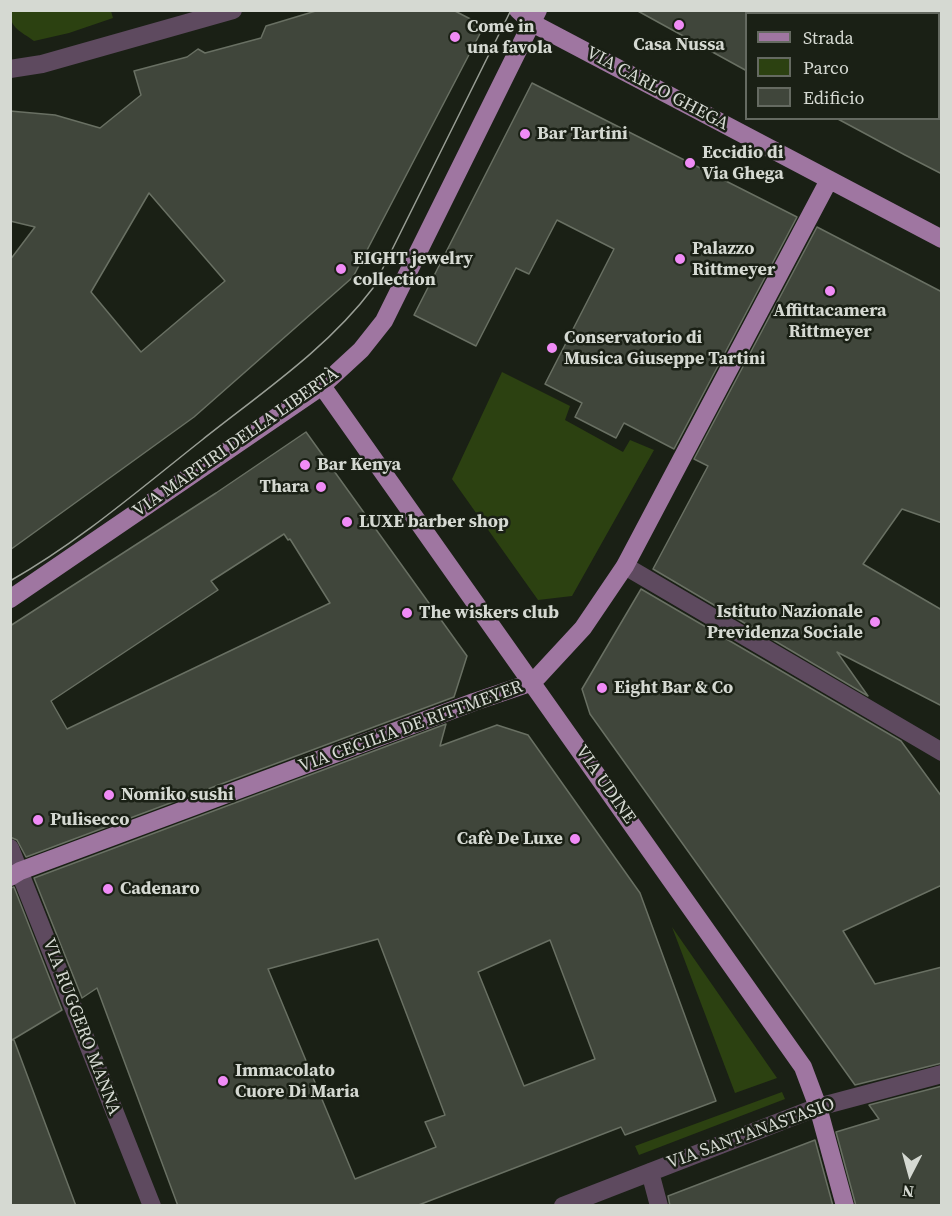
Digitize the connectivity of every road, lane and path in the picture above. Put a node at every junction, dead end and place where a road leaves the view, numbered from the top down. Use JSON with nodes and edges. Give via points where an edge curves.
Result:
{"nodes":[{"id":1,"x":233,"y":10,"type":"edge"},
{"id":2,"x":518,"y":10,"type":"edge"},
{"id":3,"x":535,"y":17,"type":"edge"},
{"id":4,"x":10,"y":69,"type":"edge"},
{"id":5,"x":829,"y":180,"type":"junction"},
{"id":6,"x":942,"y":239,"type":"edge"},
{"id":7,"x":322,"y":386,"type":"junction"},
{"id":8,"x":625,"y":566,"type":"junction"},
{"id":9,"x":10,"y":599,"type":"edge"},
{"id":10,"x":533,"y":682,"type":"junction"},
{"id":11,"x":942,"y":752,"type":"edge"},
{"id":12,"x":10,"y":848,"type":"edge"},
{"id":13,"x":15,"y":874,"type":"edge"},
{"id":14,"x":942,"y":1074,"type":"edge"},
{"id":15,"x":818,"y":1107,"type":"junction"},
{"id":16,"x":650,"y":1172,"type":"junction"},
{"id":17,"x":152,"y":1206,"type":"edge"},
{"id":18,"x":563,"y":1206,"type":"edge"},
{"id":19,"x":659,"y":1206,"type":"edge"},
{"id":20,"x":845,"y":1206,"type":"edge"}],
"edges":[{"from":1,"to":4,"type":"street","via":[[42,64]]},
{"from":2,"to":3,"type":"main road","name":"VIA CARLO GHEGA"},
{"from":3,"to":5,"type":"main road","name":"VIA CARLO GHEGA"},
{"from":3,"to":7,"type":"main road","name":"VIA MARTIRI DELLA LIBERTÀ","via":[[384,321],[361,350]]},
{"from":5,"to":6,"type":"main road","name":"VIA CARLO GHEGA"},
{"from":5,"to":8,"type":"main road","name":"VIA CECILIA DE RITTMEYER"},
{"from":7,"to":9,"type":"main road","name":"VIA MARTIRI DELLA LIBERTÀ"},
{"from":7,"to":10,"type":"main road","name":"VIA UDINE"},
{"from":8,"to":10,"type":"main road","name":"VIA CECILIA DE RITTMEYER","via":[[583,628]]},
{"from":8,"to":11,"type":"street"},
{"from":10,"to":13,"type":"main road","name":"VIA CECILIA DE RITTMEYER"},
{"from":10,"to":15,"type":"main road","name":"VIA UDINE","via":[[803,1067]]},
{"from":12,"to":13,"type":"street","name":"VIA RUGGERO MANNA"},
{"from":13,"to":17,"type":"street","name":"VIA RUGGERO MANNA"},
{"from":14,"to":15,"type":"street","name":"VIA SANT'ANASTASIO"},
{"from":15,"to":16,"type":"street","name":"VIA SANT'ANASTASIO"},
{"from":15,"to":20,"type":"main road","name":"VIA UDINE"},
{"from":16,"to":18,"type":"street","name":"VIA SANT'ANASTASIO"},
{"from":16,"to":19,"type":"street"}]}
